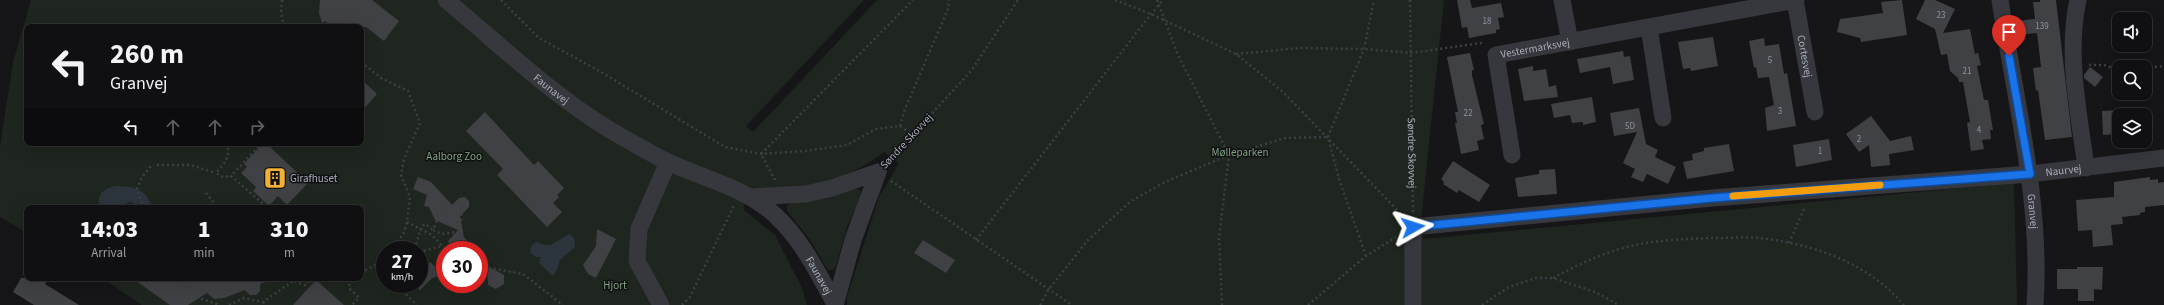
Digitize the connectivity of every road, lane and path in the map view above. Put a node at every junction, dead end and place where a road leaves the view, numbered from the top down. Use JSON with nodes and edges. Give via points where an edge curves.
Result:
{"nodes":[{"id":1,"x":282,"y":0,"type":"edge"},
{"id":2,"x":446,"y":0,"type":"edge"},
{"id":3,"x":501,"y":0,"type":"edge"},
{"id":4,"x":913,"y":0,"type":"edge"},
{"id":5,"x":950,"y":0,"type":"edge"},
{"id":6,"x":1018,"y":0,"type":"edge"},
{"id":7,"x":1115,"y":0,"type":"edge"},
{"id":8,"x":1157,"y":0,"type":"edge"},
{"id":9,"x":1164,"y":0,"type":"edge"},
{"id":10,"x":1374,"y":0,"type":"edge"},
{"id":11,"x":1410,"y":0,"type":"edge"},
{"id":12,"x":1562,"y":0,"type":"edge"},
{"id":13,"x":1795,"y":0,"type":"edge"},
{"id":14,"x":2000,"y":0,"type":"edge"},
{"id":15,"x":2078,"y":0,"type":"edge"},
{"id":16,"x":1158,"y":5,"type":"junction"},
{"id":17,"x":1150,"y":14,"type":"junction"},
{"id":18,"x":1163,"y":20,"type":"junction"},
{"id":19,"x":283,"y":24,"type":"edge"},
{"id":20,"x":1649,"y":27,"type":"junction"},
{"id":21,"x":1570,"y":42,"type":"junction"},
{"id":22,"x":1364,"y":49,"type":"junction"},
{"id":23,"x":1410,"y":53,"type":"junction"},
{"id":24,"x":1236,"y":54,"type":"junction"},
{"id":25,"x":1496,"y":56,"type":"junction"},
{"id":26,"x":364,"y":64,"type":"edge"},
{"id":27,"x":2073,"y":66,"type":"junction"},
{"id":28,"x":2164,"y":66,"type":"edge"},
{"id":29,"x":2152,"y":67,"type":"edge"},
{"id":30,"x":2112,"y":68,"type":"edge"},
{"id":31,"x":1815,"y":112,"type":"dead end"},
{"id":32,"x":1663,"y":118,"type":"dead end"},
{"id":33,"x":900,"y":126,"type":"junction"},
{"id":34,"x":912,"y":134,"type":"junction"},
{"id":35,"x":1328,"y":137,"type":"junction"},
{"id":36,"x":228,"y":146,"type":"edge"},
{"id":37,"x":259,"y":146,"type":"edge"},
{"id":38,"x":761,"y":154,"type":"junction"},
{"id":39,"x":1229,"y":154,"type":"junction"},
{"id":40,"x":1512,"y":155,"type":"dead end"},
{"id":41,"x":2164,"y":158,"type":"edge"},
{"id":42,"x":668,"y":162,"type":"junction"},
{"id":43,"x":157,"y":165,"type":"dead end"},
{"id":44,"x":151,"y":166,"type":"dead end"},
{"id":45,"x":2086,"y":168,"type":"junction"},
{"id":46,"x":878,"y":172,"type":"junction"},
{"id":47,"x":216,"y":173,"type":"junction"},
{"id":48,"x":2030,"y":174,"type":"junction"},
{"id":49,"x":231,"y":176,"type":"junction"},
{"id":50,"x":1812,"y":190,"type":"junction"},
{"id":51,"x":206,"y":194,"type":"dead end"},
{"id":52,"x":745,"y":195,"type":"junction"},
{"id":53,"x":783,"y":196,"type":"junction"},
{"id":54,"x":455,"y":204,"type":"dead end"},
{"id":55,"x":143,"y":205,"type":"edge"},
{"id":56,"x":215,"y":205,"type":"edge"},
{"id":57,"x":265,"y":205,"type":"edge"},
{"id":58,"x":441,"y":210,"type":"dead end"},
{"id":59,"x":462,"y":211,"type":"dead end"},
{"id":60,"x":437,"y":221,"type":"dead end"},
{"id":61,"x":406,"y":222,"type":"junction"},
{"id":62,"x":1413,"y":227,"type":"junction"},
{"id":63,"x":457,"y":228,"type":"dead end"},
{"id":64,"x":433,"y":230,"type":"junction"},
{"id":65,"x":456,"y":232,"type":"dead end"},
{"id":66,"x":976,"y":240,"type":"junction"},
{"id":67,"x":398,"y":241,"type":"edge"},
{"id":68,"x":417,"y":241,"type":"edge"},
{"id":69,"x":438,"y":241,"type":"edge"},
{"id":70,"x":1789,"y":243,"type":"junction"},
{"id":71,"x":1366,"y":256,"type":"junction"},
{"id":72,"x":375,"y":265,"type":"edge"},
{"id":73,"x":488,"y":268,"type":"edge"},
{"id":74,"x":364,"y":271,"type":"edge"},
{"id":75,"x":1553,"y":278,"type":"junction"},
{"id":76,"x":183,"y":281,"type":"edge"},
{"id":77,"x":293,"y":281,"type":"joint"},
{"id":78,"x":309,"y":281,"type":"edge"},
{"id":79,"x":350,"y":281,"type":"edge"},
{"id":80,"x":1049,"y":290,"type":"junction"},
{"id":81,"x":405,"y":293,"type":"edge"},
{"id":82,"x":263,"y":302,"type":"junction"},
{"id":83,"x":835,"y":304,"type":"edge"},
{"id":84,"x":218,"y":305,"type":"edge"},
{"id":85,"x":230,"y":305,"type":"edge"},
{"id":86,"x":266,"y":305,"type":"edge"},
{"id":87,"x":352,"y":305,"type":"edge"},
{"id":88,"x":418,"y":305,"type":"edge"},
{"id":89,"x":563,"y":305,"type":"edge"},
{"id":90,"x":660,"y":305,"type":"edge"},
{"id":91,"x":682,"y":305,"type":"edge"},
{"id":92,"x":1040,"y":305,"type":"edge"},
{"id":93,"x":1072,"y":305,"type":"edge"},
{"id":94,"x":1222,"y":305,"type":"edge"},
{"id":95,"x":1308,"y":305,"type":"edge"},
{"id":96,"x":1413,"y":305,"type":"edge"},
{"id":97,"x":1482,"y":305,"type":"edge"},
{"id":98,"x":1619,"y":305,"type":"edge"},
{"id":99,"x":1904,"y":305,"type":"edge"},
{"id":100,"x":2035,"y":305,"type":"edge"}],
"edges":[{"from":1,"to":19,"type":"path","via":[[280,12]]},
{"from":2,"to":42,"type":"street","name":"Faunavej","via":[[560,94],[609,129]]},
{"from":3,"to":38,"type":"path","via":[[539,38],[601,72],[725,147]]},
{"from":4,"to":38,"type":"path"},
{"from":5,"to":33,"type":"path","via":[[904,109]]},
{"from":6,"to":34,"type":"path","name":"Søndre Skovvej","via":[[971,71]]},
{"from":7,"to":17,"type":"path"},
{"from":8,"to":16,"type":"path"},
{"from":9,"to":16,"type":"path"},
{"from":10,"to":22,"type":"path"},
{"from":11,"to":23,"type":"path","name":"Søndre Skovvej"},
{"from":12,"to":21,"type":"street"},
{"from":13,"to":20,"type":"street","name":"Vestermarksvej"},
{"from":13,"to":31,"type":"street","name":"Cortesvej"},
{"from":14,"to":48,"type":"street","name":"Granvej"},
{"from":15,"to":27,"type":"street","via":[[2074,18]]},
{"from":16,"to":17,"type":"path"},
{"from":16,"to":18,"type":"path"},
{"from":17,"to":18,"type":"path"},
{"from":17,"to":66,"type":"path"},
{"from":18,"to":24,"type":"path"},
{"from":18,"to":39,"type":"path","via":[[1178,55]]},
{"from":20,"to":21,"type":"street","name":"Vestermarksvej"},
{"from":20,"to":32,"type":"street"},
{"from":21,"to":25,"type":"street","name":"Vestermarksvej"},
{"from":22,"to":23,"type":"path"},
{"from":22,"to":24,"type":"path","via":[[1300,48]]},
{"from":22,"to":35,"type":"path"},
{"from":23,"to":25,"type":"path","via":[[1481,43]]},
{"from":23,"to":62,"type":"path","name":"Søndre Skovvej"},
{"from":24,"to":35,"type":"path","via":[[1283,92]]},
{"from":25,"to":40,"type":"street","name":"Vestermarksvej"},
{"from":26,"to":61,"type":"path","via":[[381,78],[408,91],[420,123],[404,159],[402,175],[410,197]]},
{"from":27,"to":30,"type":"path","via":[[2104,65]]},
{"from":27,"to":45,"type":"street"},
{"from":28,"to":29,"type":"path"},
{"from":33,"to":34,"type":"path"},
{"from":33,"to":38,"type":"path","via":[[876,129],[847,144]]},
{"from":34,"to":46,"type":"path","name":"Søndre Skovvej"},
{"from":35,"to":39,"type":"path","via":[[1285,138]]},
{"from":35,"to":62,"type":"path"},
{"from":35,"to":71,"type":"path","via":[[1339,179]]},
{"from":36,"to":47,"type":"path","via":[[227,160]]},
{"from":37,"to":49,"type":"path"},
{"from":38,"to":53,"type":"path"},
{"from":39,"to":80,"type":"path","via":[[1165,182],[1131,201],[1088,240]]},
{"from":39,"to":94,"type":"path","via":[[1219,238]]},
{"from":41,"to":45,"type":"street","name":"Naurvej"},
{"from":42,"to":52,"type":"street","name":"Faunavej"},
{"from":42,"to":90,"type":"street","via":[[639,229],[637,261]]},
{"from":43,"to":47,"type":"path","via":[[204,168]]},
{"from":44,"to":55,"type":"path","via":[[137,188]]},
{"from":45,"to":48,"type":"street","name":"Naurvej"},
{"from":46,"to":53,"type":"street","name":"Faunavej","via":[[832,188]]},
{"from":46,"to":66,"type":"path"},
{"from":46,"to":83,"type":"street","name":"Søndre Skovvej","via":[[853,240]]},
{"from":47,"to":49,"type":"path","via":[[223,177]]},
{"from":48,"to":50,"type":"street","name":"Naurvej"},
{"from":48,"to":100,"type":"street","name":"Granvej","via":[[2036,233]]},
{"from":49,"to":57,"type":"path"},
{"from":50,"to":62,"type":"street","name":"Naurvej","via":[[1704,198]]},
{"from":50,"to":70,"type":"path"},
{"from":51,"to":56,"type":"path"},
{"from":52,"to":53,"type":"street","name":"Faunavej"},
{"from":52,"to":83,"type":"street","name":"Faunavej","via":[[776,216],[792,232]]},
{"from":52,"to":91,"type":"path","via":[[690,297]]},
{"from":54,"to":58,"type":"path"},
{"from":59,"to":63,"type":"path","via":[[461,220],[456,224]]},
{"from":60,"to":64,"type":"path"},
{"from":61,"to":67,"type":"path","via":[[403,235]]},
{"from":61,"to":69,"type":"path","via":[[432,235]]},
{"from":62,"to":71,"type":"path"},
{"from":62,"to":96,"type":"street"},
{"from":64,"to":65,"type":"path","via":[[442,234]]},
{"from":64,"to":68,"type":"path","bridge":true,"via":[[425,224]]},
{"from":66,"to":80,"type":"path"},
{"from":70,"to":75,"type":"path","via":[[1758,238],[1658,241],[1623,248],[1584,262]]},
{"from":70,"to":99,"type":"path","via":[[1853,263],[1880,281]]},
{"from":71,"to":95,"type":"path"},
{"from":72,"to":74,"type":"path"},
{"from":73,"to":89,"type":"path","via":[[523,274]]},
{"from":75,"to":97,"type":"path","via":[[1536,278],[1509,287]]},
{"from":75,"to":98,"type":"path","via":[[1595,292]]},
{"from":76,"to":84,"type":"path","via":[[197,297]]},
{"from":77,"to":78,"type":"path","via":[[305,285]]},
{"from":77,"to":82,"type":"path"},
{"from":79,"to":87,"type":"path","via":[[349,288],[359,298]]},
{"from":80,"to":92,"type":"path"},
{"from":80,"to":93,"type":"path"},
{"from":81,"to":88,"type":"path"},
{"from":82,"to":85,"type":"path","via":[[244,298]]},
{"from":82,"to":86,"type":"path"}]}
